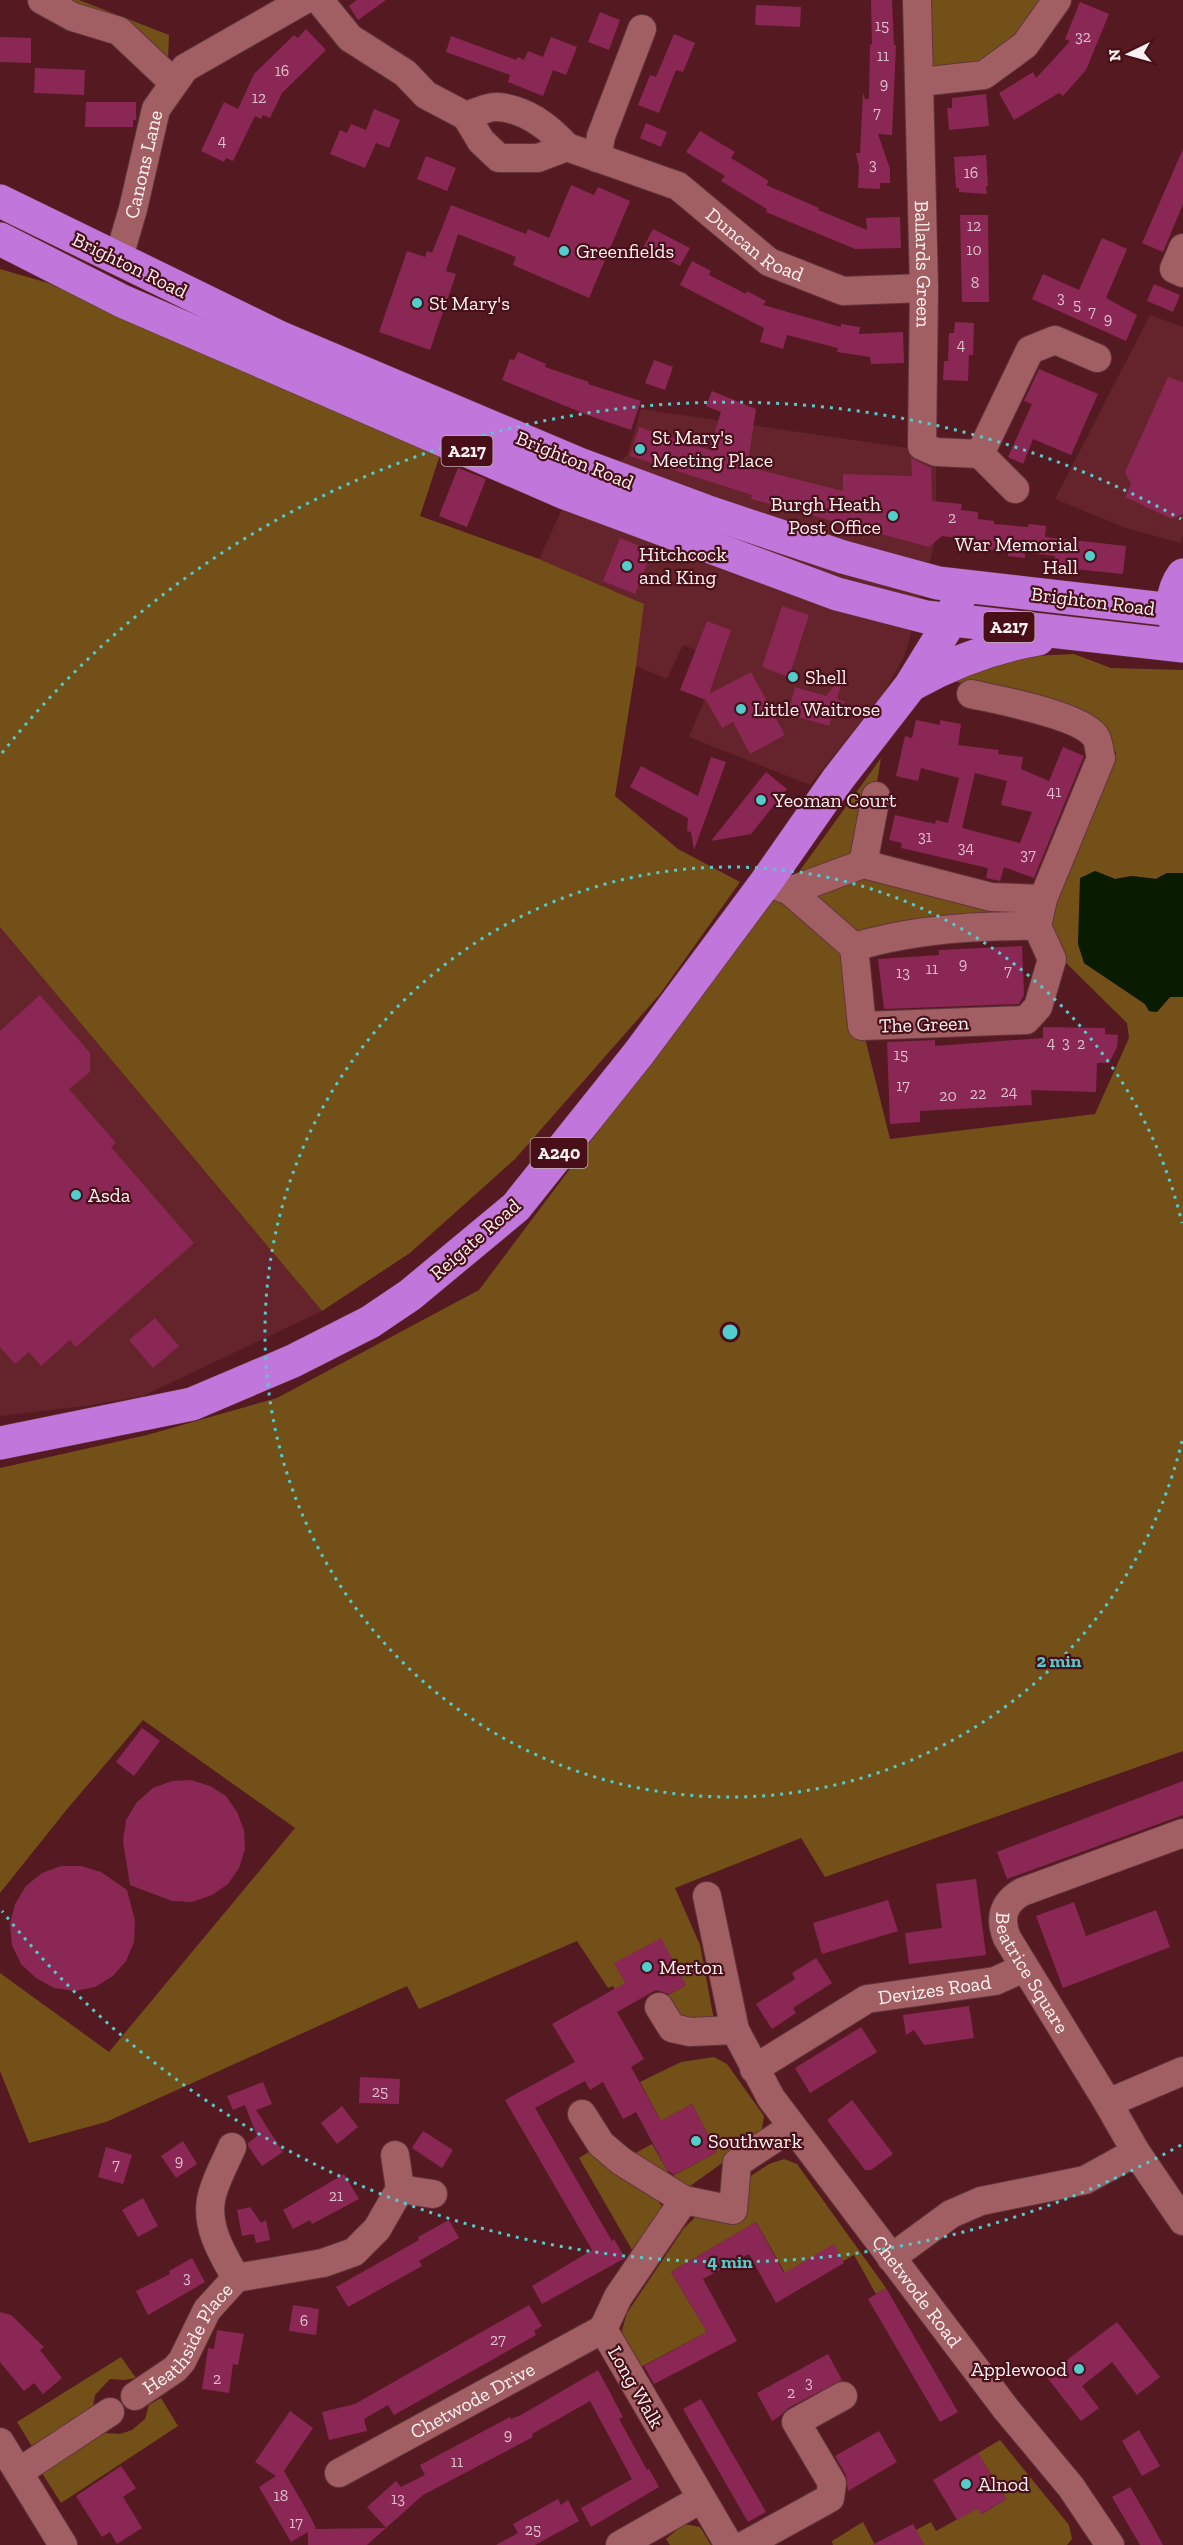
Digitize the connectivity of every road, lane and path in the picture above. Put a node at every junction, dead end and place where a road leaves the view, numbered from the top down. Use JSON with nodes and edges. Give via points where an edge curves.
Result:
{"nodes":[{"id":1,"x":42,"y":0,"type":"edge"},
{"id":2,"x":304,"y":0,"type":"edge"},
{"id":3,"x":318,"y":0,"type":"edge"},
{"id":4,"x":916,"y":0,"type":"edge"},
{"id":5,"x":1057,"y":0,"type":"edge"},
{"id":6,"x":642,"y":28,"type":"dead end"},
{"id":7,"x":920,"y":82,"type":"junction"},
{"id":8,"x":174,"y":83,"type":"junction"},
{"id":9,"x":466,"y":116,"type":"junction"},
{"id":10,"x":567,"y":147,"type":"junction"},
{"id":11,"x":597,"y":158,"type":"junction"},
{"id":12,"x":0,"y":201,"type":"edge"},
{"id":13,"x":0,"y":239,"type":"edge"},
{"id":14,"x":1183,"y":248,"type":"edge"},
{"id":15,"x":118,"y":260,"type":"junction"},
{"id":16,"x":1183,"y":273,"type":"edge"},
{"id":17,"x":924,"y":288,"type":"junction"},
{"id":18,"x":104,"y":291,"type":"junction"},
{"id":19,"x":1097,"y":358,"type":"dead end"},
{"id":20,"x":980,"y":454,"type":"junction"},
{"id":21,"x":1015,"y":489,"type":"dead end"},
{"id":22,"x":1183,"y":575,"type":"edge"},
{"id":23,"x":953,"y":585,"type":"junction"},
{"id":24,"x":890,"y":609,"type":"junction"},
{"id":25,"x":1180,"y":619,"type":"edge"},
{"id":26,"x":951,"y":620,"type":"junction"},
{"id":27,"x":1066,"y":634,"type":"junction"},
{"id":28,"x":1183,"y":646,"type":"edge"},
{"id":29,"x":911,"y":685,"type":"junction"},
{"id":30,"x":971,"y":694,"type":"dead end"},
{"id":31,"x":876,"y":796,"type":"dead end"},
{"id":32,"x":863,"y":864,"type":"junction"},
{"id":33,"x":778,"y":887,"type":"junction"},
{"id":34,"x":991,"y":897,"type":"junction"},
{"id":35,"x":1040,"y":912,"type":"junction"},
{"id":36,"x":989,"y":925,"type":"junction"},
{"id":37,"x":854,"y":947,"type":"junction"},
{"id":38,"x":0,"y":1443,"type":"edge"},
{"id":39,"x":1183,"y":1833,"type":"edge"},
{"id":40,"x":706,"y":1896,"type":"dead end"},
{"id":41,"x":1024,"y":1968,"type":"junction"},
{"id":42,"x":659,"y":2007,"type":"dead end"},
{"id":43,"x":735,"y":2030,"type":"junction"},
{"id":44,"x":754,"y":2069,"type":"junction"},
{"id":45,"x":1183,"y":2071,"type":"edge"},
{"id":46,"x":1108,"y":2103,"type":"junction"},
{"id":47,"x":582,"y":2114,"type":"dead end"},
{"id":48,"x":792,"y":2127,"type":"junction"},
{"id":49,"x":232,"y":2148,"type":"dead end"},
{"id":50,"x":1136,"y":2152,"type":"junction"},
{"id":51,"x":395,"y":2155,"type":"dead end"},
{"id":52,"x":400,"y":2188,"type":"junction"},
{"id":53,"x":433,"y":2194,"type":"dead end"},
{"id":54,"x":684,"y":2200,"type":"junction"},
{"id":55,"x":1183,"y":2221,"type":"edge"},
{"id":56,"x":891,"y":2258,"type":"junction"},
{"id":57,"x":236,"y":2278,"type":"junction"},
{"id":58,"x":603,"y":2329,"type":"junction"},
{"id":59,"x":843,"y":2396,"type":"dead end"},
{"id":60,"x":0,"y":2442,"type":"edge"},
{"id":61,"x":19,"y":2472,"type":"junction"},
{"id":62,"x":339,"y":2473,"type":"dead end"},
{"id":63,"x":700,"y":2499,"type":"junction"},
{"id":64,"x":1102,"y":2542,"type":"edge"},
{"id":65,"x":63,"y":2545,"type":"edge"},
{"id":66,"x":620,"y":2545,"type":"edge"},
{"id":67,"x":729,"y":2545,"type":"edge"},
{"id":68,"x":745,"y":2545,"type":"edge"}],
"edges":[{"from":1,"to":8,"type":"street","via":[[73,17],[119,31]]},
{"from":2,"to":8,"type":"street","name":"Canons Lane","via":[[184,68]]},
{"from":3,"to":9,"type":"street","via":[[351,38],[405,73],[426,94]]},
{"from":4,"to":7,"type":"street","name":"Ballards Green"},
{"from":5,"to":7,"type":"street","via":[[1026,45],[984,75]]},
{"from":6,"to":11,"type":"street","via":[[601,136]]},
{"from":7,"to":17,"type":"street","name":"Ballards Green"},
{"from":8,"to":15,"type":"street","name":"Canons Lane","via":[[156,109]]},
{"from":9,"to":10,"type":"street","name":"Duncan Road","via":[[496,106],[525,114],[549,127]]},
{"from":9,"to":10,"type":"street","via":[[481,141],[499,158],[538,158]]},
{"from":10,"to":11,"type":"street","name":"Duncan Road"},
{"from":11,"to":17,"type":"street","name":"Duncan Road","via":[[678,186],[769,262],[843,291]]},
{"from":12,"to":15,"type":"highway","name":"Brighton Road","number":"A217"},
{"from":13,"to":18,"type":"highway","name":"Brighton Road","number":"A217"},
{"from":14,"to":16,"type":"street","via":[[1174,269]]},
{"from":15,"to":18,"type":"highway"},
{"from":15,"to":23,"type":"highway","name":"Brighton Road","number":"A217","via":[[280,338],[579,464],[843,557]]},
{"from":17,"to":20,"type":"street","name":"Ballards Green","via":[[922,447],[936,452]]},
{"from":18,"to":24,"type":"highway","name":"Brighton Road","number":"A217","via":[[565,493],[785,576]]},
{"from":19,"to":20,"type":"street","via":[[1055,340],[1030,350]]},
{"from":20,"to":21,"type":"street"},
{"from":22,"to":25,"type":"highway","via":[[1174,594]]},
{"from":23,"to":25,"type":"highway","name":"Brighton Road","number":"A217"},
{"from":23,"to":26,"type":"highway"},
{"from":24,"to":26,"type":"highway","name":"Brighton Road","number":"A217"},
{"from":24,"to":29,"type":"highway","via":[[914,638],[917,659]]},
{"from":26,"to":27,"type":"highway","name":"Brighton Road","number":"A217"},
{"from":26,"to":29,"type":"highway","number":"A240"},
{"from":27,"to":28,"type":"highway","name":"Brighton Road","number":"A217"},
{"from":27,"to":29,"type":"highway","via":[[980,652]]},
{"from":29,"to":33,"type":"highway","name":"Reigate Road","number":"A240","via":[[838,780]]},
{"from":30,"to":35,"type":"street","via":[[1039,711],[1086,728],[1097,738],[1101,758]]},
{"from":31,"to":32,"type":"street"},
{"from":32,"to":33,"type":"street"},
{"from":32,"to":34,"type":"street"},
{"from":33,"to":37,"type":"street"},
{"from":33,"to":38,"type":"highway","name":"Reigate Road","number":"A240","via":[[516,1207],[410,1295],[370,1322],[294,1361],[192,1404]]},
{"from":34,"to":35,"type":"street"},
{"from":34,"to":36,"type":"street"},
{"from":35,"to":36,"type":"street"},
{"from":35,"to":37,"type":"street","name":"The Green","via":[[1052,959],[1038,1007],[1026,1020],[862,1026]]},
{"from":36,"to":37,"type":"street","via":[[892,935]]},
{"from":39,"to":41,"type":"street","name":"Beatrice Square","via":[[1015,1896],[1004,1910],[1003,1929]]},
{"from":40,"to":43,"type":"street","name":"Chetwode Road"},
{"from":41,"to":44,"type":"street","name":"Devizes Road","via":[[995,1981],[867,2000]]},
{"from":41,"to":46,"type":"street","name":"Beatrice Square"},
{"from":42,"to":43,"type":"street","via":[[672,2028],[690,2032]]},
{"from":43,"to":44,"type":"street","name":"Chetwode Road"},
{"from":44,"to":48,"type":"street","name":"Chetwode Road"},
{"from":45,"to":46,"type":"street"},
{"from":46,"to":50,"type":"street","name":"Beatrice Square"},
{"from":47,"to":54,"type":"street","via":[[601,2144],[621,2161]]},
{"from":48,"to":54,"type":"street","via":[[737,2163],[733,2210]]},
{"from":48,"to":56,"type":"street","name":"Chetwode Road"},
{"from":49,"to":57,"type":"street","name":"Heathside Place","via":[[211,2199],[211,2223]]},
{"from":50,"to":55,"type":"street","name":"Beatrice Square"},
{"from":50,"to":56,"type":"street","via":[[1085,2180],[964,2207]]},
{"from":51,"to":52,"type":"street"},
{"from":52,"to":53,"type":"street"},
{"from":52,"to":57,"type":"street","name":"Heathside Place","via":[[377,2229],[354,2252],[323,2263]]},
{"from":54,"to":58,"type":"street","name":"Long Walk","via":[[618,2297]]},
{"from":56,"to":64,"type":"street","name":"Chetwode Road","via":[[1071,2487]]},
{"from":57,"to":61,"type":"street","name":"Heathside Place","via":[[207,2310],[182,2361],[135,2396],[137,2407],[131,2416],[120,2418],[110,2412]]},
{"from":58,"to":62,"type":"street","name":"Chetwode Drive"},
{"from":58,"to":63,"type":"street","name":"Long Walk"},
{"from":59,"to":68,"type":"street","via":[[796,2422],[832,2483],[830,2498]]},
{"from":60,"to":61,"type":"street"},
{"from":61,"to":65,"type":"street"},
{"from":63,"to":66,"type":"street"},
{"from":63,"to":67,"type":"street","name":"Long Walk"}]}
